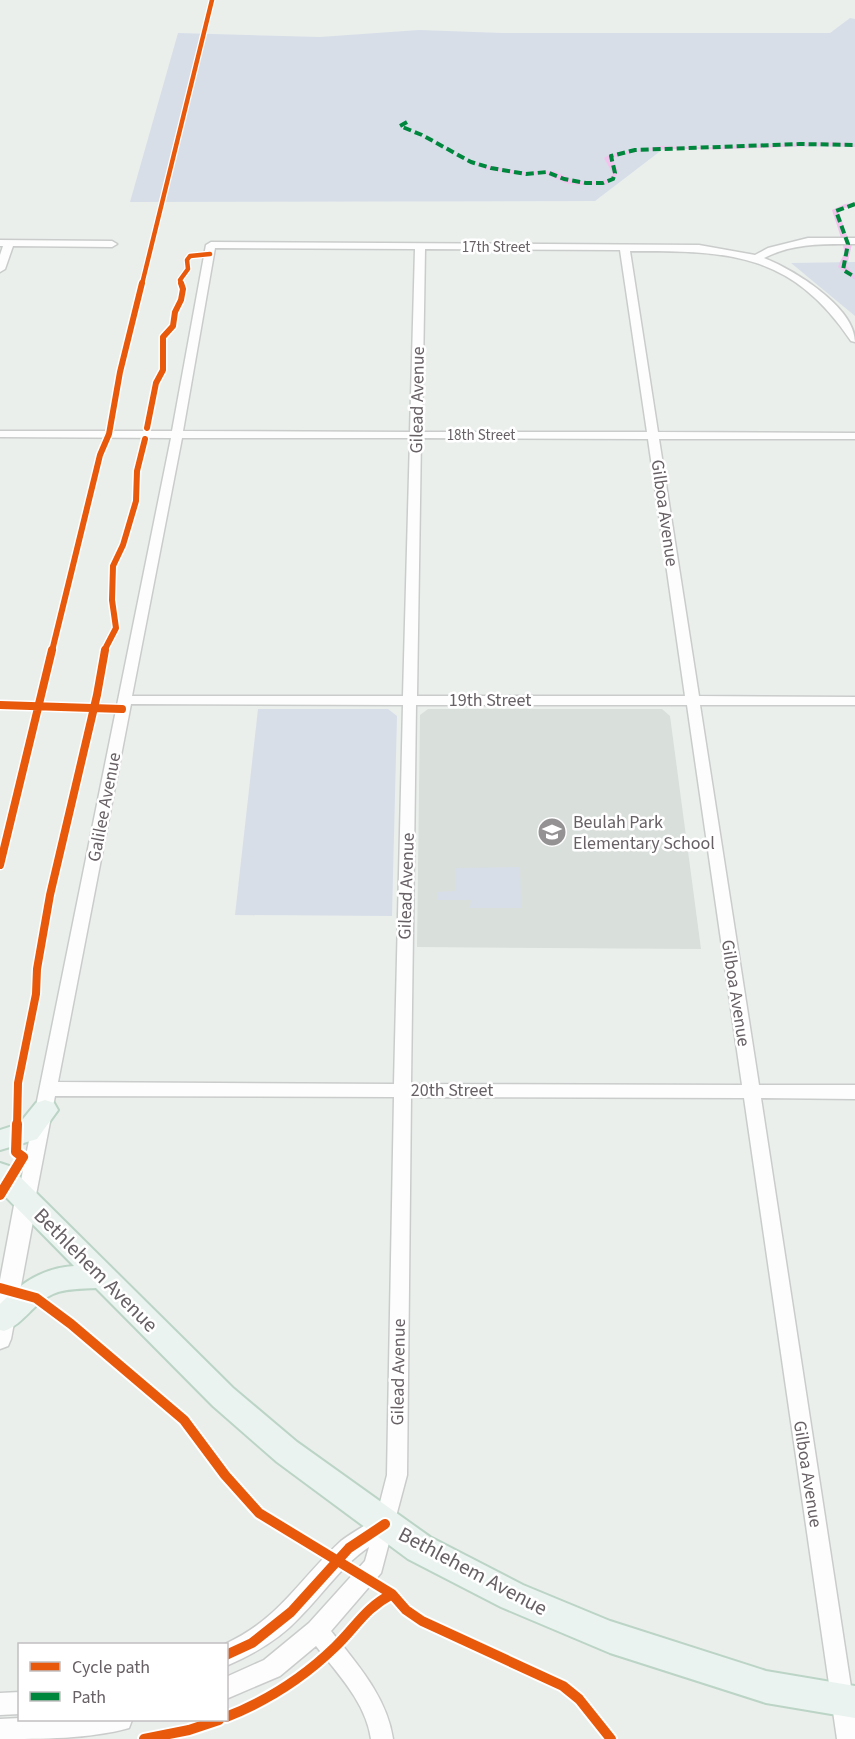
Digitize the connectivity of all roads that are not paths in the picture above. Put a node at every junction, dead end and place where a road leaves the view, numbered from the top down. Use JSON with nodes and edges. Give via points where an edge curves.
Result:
{"nodes":[{"id":1,"x":855,"y":241,"type":"edge"},
{"id":2,"x":5,"y":243,"type":"edge"},
{"id":3,"x":112,"y":244,"type":"dead end"},
{"id":4,"x":420,"y":246,"type":"junction"},
{"id":5,"x":625,"y":248,"type":"junction"},
{"id":6,"x":756,"y":258,"type":"junction"},
{"id":7,"x":0,"y":269,"type":"edge"},
{"id":8,"x":207,"y":275,"type":"joint"},
{"id":9,"x":855,"y":339,"type":"edge"},
{"id":10,"x":0,"y":434,"type":"edge"},
{"id":11,"x":177,"y":434,"type":"junction"},
{"id":12,"x":416,"y":435,"type":"junction"},
{"id":13,"x":653,"y":435,"type":"junction"},
{"id":14,"x":855,"y":436,"type":"edge"},
{"id":15,"x":124,"y":700,"type":"junction"},
{"id":16,"x":411,"y":700,"type":"junction"},
{"id":17,"x":693,"y":700,"type":"junction"},
{"id":18,"x":855,"y":700,"type":"edge"},
{"id":19,"x":403,"y":1090,"type":"junction"},
{"id":20,"x":751,"y":1092,"type":"junction"},
{"id":21,"x":855,"y":1092,"type":"edge"},
{"id":22,"x":47,"y":1100,"type":"junction"},
{"id":23,"x":0,"y":1140,"type":"edge"},
{"id":24,"x":0,"y":1174,"type":"edge"},
{"id":25,"x":26,"y":1200,"type":"junction"},
{"id":26,"x":102,"y":1276,"type":"junction"},
{"id":27,"x":2,"y":1329,"type":"edge"},
{"id":28,"x":385,"y":1524,"type":"junction"},
{"id":29,"x":316,"y":1631,"type":"junction"},
{"id":30,"x":228,"y":1654,"type":"edge"},
{"id":31,"x":228,"y":1687,"type":"edge"},
{"id":32,"x":848,"y":1701,"type":"edge"},
{"id":33,"x":18,"y":1703,"type":"edge"},
{"id":34,"x":0,"y":1704,"type":"edge"},
{"id":35,"x":113,"y":1721,"type":"edge"},
{"id":36,"x":0,"y":1730,"type":"edge"},
{"id":37,"x":382,"y":1739,"type":"edge"},
{"id":38,"x":848,"y":1739,"type":"edge"}],
"edges":[{"from":1,"to":6,"type":"street","via":[[808,241]]},
{"from":2,"to":3,"type":"street"},
{"from":2,"to":7,"type":"street"},
{"from":4,"to":5,"type":"street","name":"17th Street"},
{"from":4,"to":8,"type":"street","name":"17th Street","via":[[211,245]]},
{"from":4,"to":12,"type":"street","name":"Gilead Avenue"},
{"from":5,"to":6,"type":"street","name":"17th Street","via":[[715,249]]},
{"from":5,"to":13,"type":"street","name":"Gilboa Avenue"},
{"from":6,"to":9,"type":"street","name":"17th Street","via":[[788,273],[819,296]]},
{"from":8,"to":11,"type":"street","name":"Galilee Avenue"},
{"from":10,"to":11,"type":"street","name":"18th Street"},
{"from":11,"to":12,"type":"street","name":"18th Street"},
{"from":11,"to":15,"type":"street","name":"Galilee Avenue"},
{"from":12,"to":13,"type":"street","name":"18th Street"},
{"from":12,"to":16,"type":"street","name":"Gilead Avenue"},
{"from":13,"to":14,"type":"street","name":"18th Street"},
{"from":13,"to":17,"type":"street","name":"Gilboa Avenue"},
{"from":15,"to":16,"type":"street","name":"19th Street"},
{"from":15,"to":22,"type":"street","name":"Galilee Avenue"},
{"from":16,"to":17,"type":"street","name":"19th Street"},
{"from":16,"to":19,"type":"street","name":"Gilead Avenue"},
{"from":17,"to":18,"type":"street","name":"19th Street"},
{"from":17,"to":20,"type":"street","name":"Gilboa Avenue"},
{"from":19,"to":20,"type":"street","name":"20th Street"},
{"from":19,"to":22,"type":"street","name":"20th Street"},
{"from":19,"to":28,"type":"street","name":"Gilead Avenue","via":[[397,1475]]},
{"from":20,"to":21,"type":"street","name":"20th Street"},
{"from":20,"to":32,"type":"street","name":"Gilboa Avenue"},
{"from":22,"to":23,"type":"main road","via":[[28,1132]]},
{"from":22,"to":25,"type":"street","name":"Galilee Avenue"},
{"from":24,"to":25,"type":"main road","name":"Bethlehem Avenue"},
{"from":25,"to":26,"type":"main road","name":"Bethlehem Avenue"},
{"from":25,"to":27,"type":"street","name":"Galilee Avenue"},
{"from":26,"to":27,"type":"main road","via":[[43,1283],[28,1293]]},
{"from":26,"to":28,"type":"main road","name":"Bethlehem Avenue","via":[[224,1397],[286,1452]]},
{"from":28,"to":29,"type":"street","name":"Gilead Avenue","via":[[374,1566]]},
{"from":28,"to":30,"type":"street","via":[[349,1548],[291,1612],[252,1643]]},
{"from":28,"to":32,"type":"main road","name":"Bethlehem Avenue","via":[[419,1548],[512,1596],[610,1637],[766,1687]]},
{"from":29,"to":31,"type":"street","name":"Gilead Avenue","via":[[272,1668]]},
{"from":29,"to":37,"type":"street","via":[[352,1674],[379,1718]]},
{"from":32,"to":38,"type":"street","name":"Gilboa Avenue"},
{"from":33,"to":34,"type":"street"},
{"from":35,"to":36,"type":"street","via":[[90,1726]]}]}
